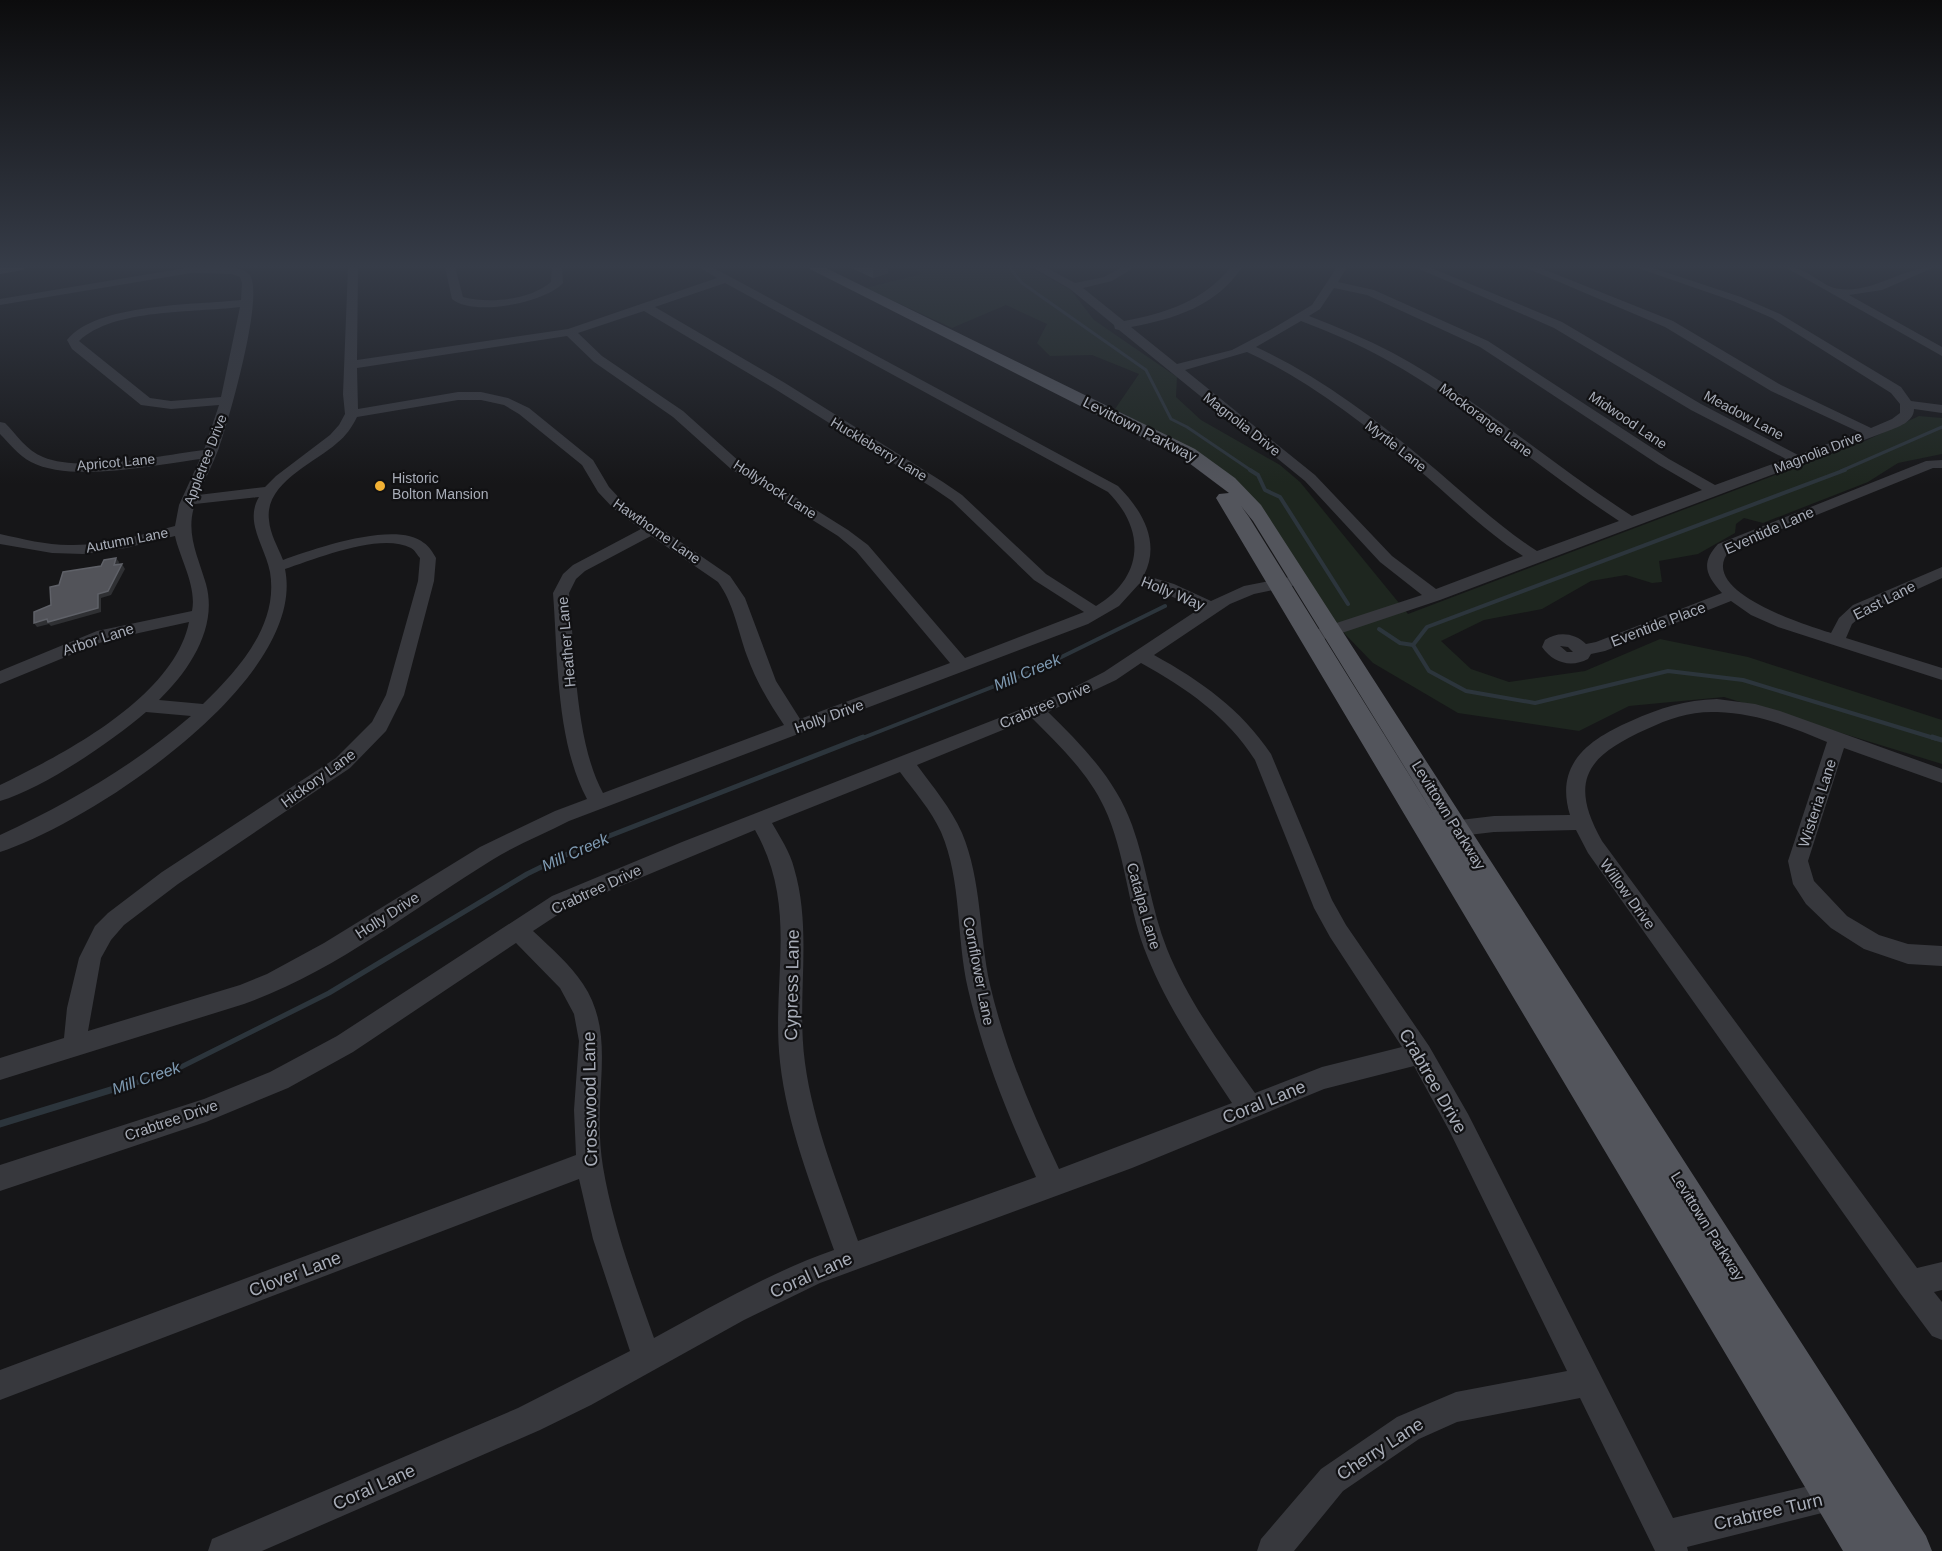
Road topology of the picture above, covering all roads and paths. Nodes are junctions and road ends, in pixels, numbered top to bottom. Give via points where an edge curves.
1 (73, 339) edge
2 (241, 339) edge
3 (352, 339) edge
4 (521, 339) edge
5 (578, 339) edge
6 (701, 339) edge
7 (839, 339) edge
8 (936, 339) edge
9 (959, 339) edge
10 (1136, 339) edge
11 (1263, 339) edge
12 (1357, 339) edge
13 (1474, 339) edge
14 (1583, 339) edge
15 (1695, 339) edge
16 (1815, 339) edge
17 (1920, 339) edge
18 (1248, 348) junction
19 (1942, 352) edge
20 (351, 365) junction
21 (1174, 369) junction
22 (227, 400) junction
23 (1907, 404) junction
24 (1942, 410) edge
25 (352, 414) junction
26 (0, 426) edge
27 (1869, 432) junction
28 (210, 454) junction
29 (1798, 460) junction
30 (1942, 464) edge
31 (270, 491) junction
32 (1714, 491) junction
33 (189, 500) junction
34 (1631, 522) junction
35 (651, 528) junction
36 (183, 529) junction
37 (0, 539) edge
38 (1535, 557) junction
39 (277, 567) junction
40 (1942, 572) edge
41 (1134, 578) junction
42 (1290, 582) junction
43 (1732, 594) junction
44 (1434, 596) junction
45 (1211, 608) junction
46 (1096, 613) junction
47 (201, 614) junction
48 (1322, 634) junction
49 (1837, 640) junction
50 (1582, 650) dead end
51 (1142, 656) junction
52 (962, 666) junction
53 (1942, 674) edge
54 (0, 678) edge
55 (141, 705) junction
56 (1035, 710) junction
57 (209, 711) junction
58 (796, 728) junction
59 (1838, 738) junction
60 (904, 762) junction
61 (1942, 776) edge
62 (0, 794) edge
63 (598, 801) junction
64 (760, 820) junction
65 (1582, 822) junction
66 (1444, 830) junction
67 (0, 844) edge
68 (517, 930) junction
69 (1942, 956) edge
70 (75, 1046) junction
71 (1420, 1054) junction
72 (0, 1069) edge
73 (1250, 1108) junction
74 (590, 1162) junction
75 (0, 1178) edge
76 (1053, 1184) junction
77 (850, 1257) junction
78 (1942, 1276) edge
79 (1910, 1283) junction
80 (1942, 1326) edge
81 (647, 1358) junction
82 (1587, 1382) junction
83 (0, 1385) edge
84 (1871, 1487) junction
85 (1834, 1496) junction
86 (1668, 1544) edge
87 (224, 1551) edge
88 (1273, 1551) edge
89 (1867, 1551) edge
90 (1911, 1551) edge

1 - 22 street via 76,346 146,402 171,405
2 - 22 street, Appletree Drive
3 - 20 street
4 - 20 street
5 - 52 street, Hollyhock Lane via 598,359 687,421 736,466 843,532 862,548
6 - 46 street, Huckleberry Lane via 957,498 1040,577
7 - 41 street, Holly Drive via 1113,489 1142,529 1144,546
8 - 42 main road, Levittown Parkway via 1188,467 1229,502
9 - 42 main road, Levittown Parkway via 1207,464 1251,505
10 - 21 street, Magnolia Drive
11 - 18 street
12 - 34 street, Mockorange Lane via 1423,374 1576,488
13 - 32 street, Midwood Lane
14 - 29 street, Meadow Lane via 1696,407
15 - 27 street via 1776,388
16 - 23 street via 1887,383
17 - 19 street
18 - 21 street
18 - 38 street, Myrtle Lane via 1287,366 1316,386 1418,462 1494,529
20 - 25 street
21 - 44 street, Magnolia Drive via 1310,478 1386,559
22 - 28 street, Appletree Drive
23 - 24 street
23 - 27 street, Magnolia Drive via 1904,418
25 - 31 street via 339,432
25 - 35 street, Hawthorne Lane via 458,396 501,399 524,411 568,445 588,463 609,497
26 - 28 street, Apricot Lane via 30,455 59,465 87,466
27 - 29 street, Magnolia Drive
28 - 33 street, Appletree Drive
29 - 32 street, Magnolia Drive
30 - 43 street, Eventide Lane via 1932,464 1865,489 1724,547 1715,556 1714,569
31 - 33 street
31 - 39 street via 261,512 262,527
32 - 34 street, Magnolia Drive
33 - 36 street, Appletree Drive
34 - 38 street, Magnolia Drive
35 - 58 street, Hawthorne Lane via 731,588 776,701
35 - 63 street, Heather Lane via 579,568 561,593 574,733 585,777
36 - 37 street, Autumn Lane via 87,549 59,549
36 - 47 street, Appletree Drive via 201,595
38 - 44 street, Magnolia Drive
39 - 57 street via 279,589 272,625 248,667
39 - 70 street, Hickory Lane via 367,540 392,539 423,549 429,562 426,580 395,695 379,726 343,763 170,878 103,933 90,958
40 - 49 street, East Lane via 1859,609 1845,622
41 - 45 street, Holly Way via 1168,588
41 - 46 street, Holly Drive via 1122,595
42 - 45 street, Crabtree Drive via 1238,594
42 - 48 main road, Levittown Parkway
43 - 49 street, Eventide Lane via 1772,618
43 - 50 street, Eventide Place via 1599,647
44 - 48 street, Magnolia Drive
45 - 51 street, Crabtree Drive
46 - 52 street, Holly Drive
47 - 54 street, Arbor Lane via 103,635
47 - 55 street, Appletree Drive via 179,665
48 - 66 main road, Levittown Parkway
49 - 53 street, Eventide Lane
51 - 56 street, Crabtree Drive via 1087,688
51 - 71 street, Crabtree Drive via 1225,709 1253,739 1322,902
52 - 58 street, Holly Drive
55 - 57 street
55 - 62 street, Appletree Drive via 95,742
56 - 60 street, Crabtree Drive
56 - 73 street, Catalpa Lane via 1086,765 1115,808 1148,930 1170,984
57 - 67 street via 123,779
58 - 63 street, Holly Drive
59 - 61 street, Willow Drive
59 - 65 street, Willow Drive via 1750,709 1713,705 1680,708 1622,732 1591,753 1577,780 1577,809
59 - 69 street, Wisteria Lane via 1798,861 1804,884 1839,922 1872,942 1908,954
60 - 64 street, Crabtree Drive
60 - 76 street, Cornflower Lane via 951,834 962,868 970,944 990,1029
63 - 70 street, Holly Drive via 487,853 275,981
64 - 68 street, Crabtree Drive via 581,892
64 - 77 street, Cypress Lane via 781,858 791,900 794,935 789,1013 797,1089
65 - 66 street
65 - 79 street, Willow Drive via 1595,848
66 - 84 main road, Levittown Parkway
66 - 85 main road, Levittown Parkway
68 - 74 street, Crosswood Lane via 569,983 588,1023
68 - 75 street, Crabtree Drive via 345,1044 279,1080 206,1110
70 - 72 street, Holly Drive
71 - 73 street, Coral Lane via 1322,1078
71 - 82 street, Crabtree Drive via 1459,1123
73 - 76 street, Coral Lane
74 - 81 street, Crosswood Lane via 594,1195 612,1260
74 - 83 street, Clover Lane
76 - 77 street, Coral Lane
77 - 81 street, Coral Lane via 734,1310
78 - 79 street
79 - 80 street, Willow Drive
81 - 87 street, Coral Lane via 529,1419
82 - 86 street, Crabtree Drive
82 - 88 street, Cherry Lane via 1456,1407 1408,1428 1332,1480
84 - 85 street, Crabtree Turn
84 - 90 main road, Levittown Parkway
85 - 86 street, Crabtree Turn
85 - 89 main road, Levittown Parkway

